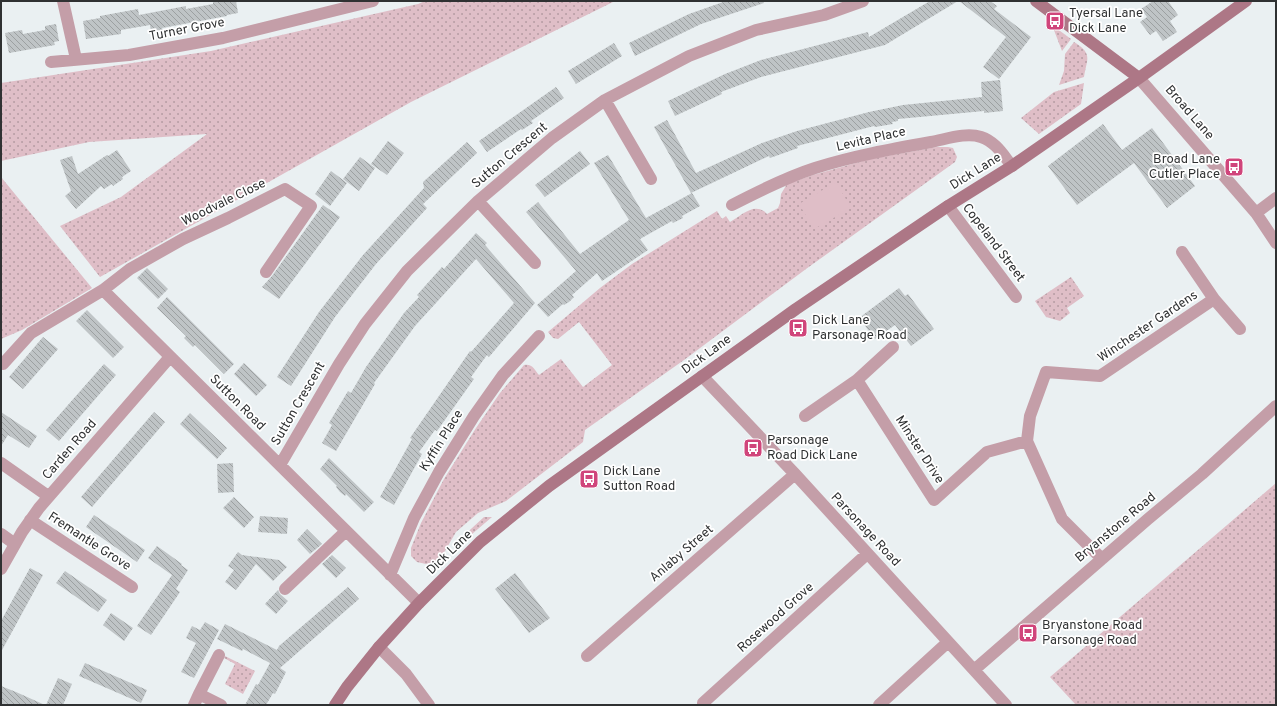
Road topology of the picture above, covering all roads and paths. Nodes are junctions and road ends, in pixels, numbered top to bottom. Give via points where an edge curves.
1 (63, 1) edge
2 (373, 1) edge
3 (863, 1) edge
4 (1036, 1) edge
5 (1246, 1) edge
6 (325, 6) edge
7 (76, 59) junction
8 (51, 62) dead end
9 (1140, 78) junction
10 (605, 100) junction
11 (1012, 166) junction
12 (651, 179) dead end
13 (1276, 198) edge
14 (478, 201) junction
15 (732, 205) dead end
16 (948, 206) junction
17 (1256, 213) junction
18 (1276, 243) edge
19 (1182, 252) dead end
20 (535, 263) dead end
21 (266, 272) dead end
22 (103, 290) junction
23 (1016, 297) dead end
24 (1214, 299) junction
25 (1240, 329) dead end
26 (539, 336) dead end
27 (893, 347) dead end
28 (170, 357) junction
29 (3, 364) dead end
30 (702, 376) junction
31 (857, 380) junction
32 (1276, 406) edge
33 (805, 416) dead end
34 (1027, 441) junction
35 (1, 463) edge
36 (280, 465) junction
37 (794, 474) junction
38 (48, 496) junction
39 (30, 520) junction
40 (346, 531) junction
41 (1, 534) edge
42 (15, 544) junction
43 (867, 554) junction
44 (1102, 559) junction
45 (1, 569) edge
46 (390, 575) junction
47 (132, 587) dead end
48 (285, 589) dead end
49 (420, 603) junction
50 (948, 642) junction
51 (379, 647) junction
52 (219, 655) dead end
53 (587, 656) dead end
54 (974, 670) junction
55 (199, 694) junction
56 (703, 703) dead end
57 (194, 705) edge
58 (221, 705) edge
59 (335, 705) edge
60 (428, 705) edge
61 (879, 705) edge
62 (1006, 705) edge

1 - 7 street
2 - 6 street, Turner Grove
3 - 10 street, Sutton Crescent via 824,15 756,30 689,56
4 - 9 street
5 - 9 street, Dick Lane
6 - 7 street, Turner Grove via 223,38 129,55
7 - 8 street, Turner Grove
9 - 11 street, Dick Lane
9 - 17 street, Broad Lane
10 - 12 street
10 - 14 street, Sutton Crescent via 552,138
11 - 15 street, Levita Place via 989,140 963,136 884,150 815,168 774,184
11 - 16 street, Dick Lane
13 - 17 street
14 - 20 street
14 - 36 street, Sutton Crescent via 407,271 365,324
16 - 23 street, Copeland Street
16 - 30 street, Dick Lane
17 - 18 street, Broad Lane
19 - 24 street
21 - 22 street, Woodvale Close via 311,206 285,189 164,248
22 - 28 street, Sutton Road
22 - 29 street via 31,334
24 - 25 street
24 - 34 street, Winchester Gardens via 1100,376 1046,372 1030,416
26 - 46 street, Kyffin Place via 503,375 438,472 414,518
27 - 31 street
28 - 36 street, Sutton Road
28 - 38 street, Carden Road
30 - 37 street, Parsonage Road
30 - 49 street, Dick Lane via 549,486 480,542
31 - 33 street
31 - 34 street, Minster Drive via 934,500 987,452
32 - 44 street, Bryanstone Road via 1202,474
34 - 44 street via 1062,519
35 - 38 street
36 - 40 street, Sutton Road
37 - 43 street, Parsonage Road
37 - 53 street, Anlaby Street
38 - 39 street, Carden Road
39 - 42 street, Carden Road
39 - 47 street, Fremantle Grove
40 - 46 street, Sutton Road
40 - 48 street
41 - 42 street
42 - 45 street, Carden Road
43 - 50 street, Parsonage Road
43 - 56 street, Rosewood Grove
44 - 54 street, Bryanstone Road
46 - 49 street, Sutton Road
49 - 51 street, Dick Lane
50 - 54 street, Parsonage Road
50 - 61 street
51 - 59 street, Dick Lane
51 - 60 street via 406,674
52 - 55 street
54 - 62 street, Parsonage Road
55 - 57 street
55 - 58 street

